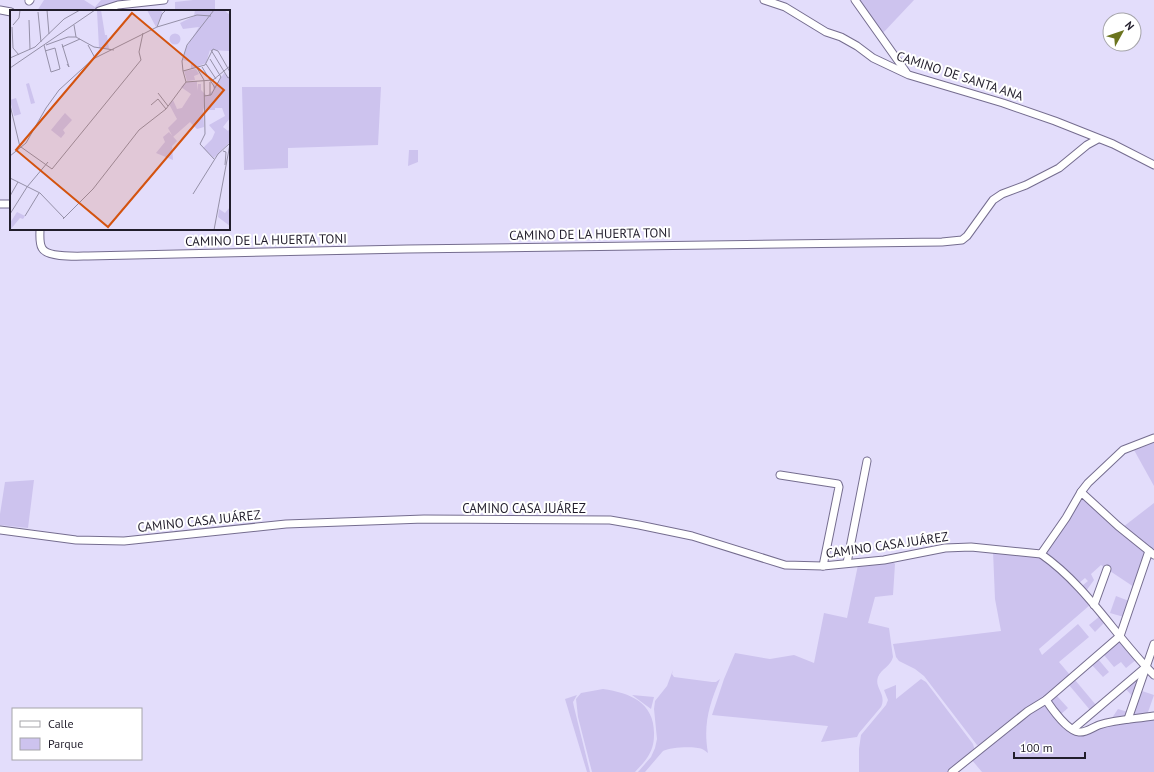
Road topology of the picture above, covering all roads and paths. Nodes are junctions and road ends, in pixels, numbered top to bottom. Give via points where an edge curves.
1 (164, 0) edge
2 (764, 0) edge
3 (855, 0) edge
4 (779, 2) edge
5 (0, 10) edge
6 (103, 10) edge
7 (10, 12) edge
8 (909, 75) junction
9 (1098, 139) junction
10 (1154, 165) edge
11 (40, 230) edge
12 (1154, 438) edge
13 (867, 461) dead end
14 (780, 475) dead end
15 (1081, 492) junction
16 (0, 530) edge
17 (1151, 553) edge
18 (1041, 554) junction
19 (847, 563) junction
20 (823, 566) junction
21 (1107, 569) dead end
22 (1094, 605) junction
23 (1120, 636) junction
24 (1154, 644) edge
25 (1146, 666) junction
26 (1154, 675) edge
27 (1046, 700) junction
28 (1154, 716) edge
29 (1128, 719) junction
30 (1073, 730) junction
31 (952, 772) edge

1 - 6 street via 118,5
2 - 4 street, CAMINO DE SANTA ANA
3 - 8 street
4 - 8 street, CAMINO DE SANTA ANA via 826,32 841,37 873,58
5 - 7 street
8 - 9 street, CAMINO DE SANTA ANA via 1003,103
9 - 10 street, CAMINO DE SANTA ANA
9 - 11 street, CAMINO DE LA HUERTA TONI via 1059,168 993,200 962,240 942,242 88,256 52,255 45,252 42,249
12 - 15 street via 1123,450
13 - 19 street
14 - 20 street via 838,484
15 - 17 street
15 - 18 street
16 - 20 street, CAMINO CASA JUÁREZ via 76,540 124,541 286,524 424,519 610,520 692,536 785,565
17 - 23 street
18 - 19 street, CAMINO CASA JUÁREZ via 971,547 945,548 884,560
18 - 22 street, CAMINO CASA JUÁREZ via 1062,569
19 - 20 street, CAMINO CASA JUÁREZ
21 - 22 street
22 - 23 street, CAMINO CASA JUÁREZ
23 - 25 street, CAMINO CASA JUÁREZ
23 - 27 street
24 - 25 street
25 - 26 street, CAMINO CASA JUÁREZ
25 - 29 street
25 - 30 street
27 - 30 street
27 - 31 street via 1028,711
28 - 29 street
29 - 30 street via 1079,732

